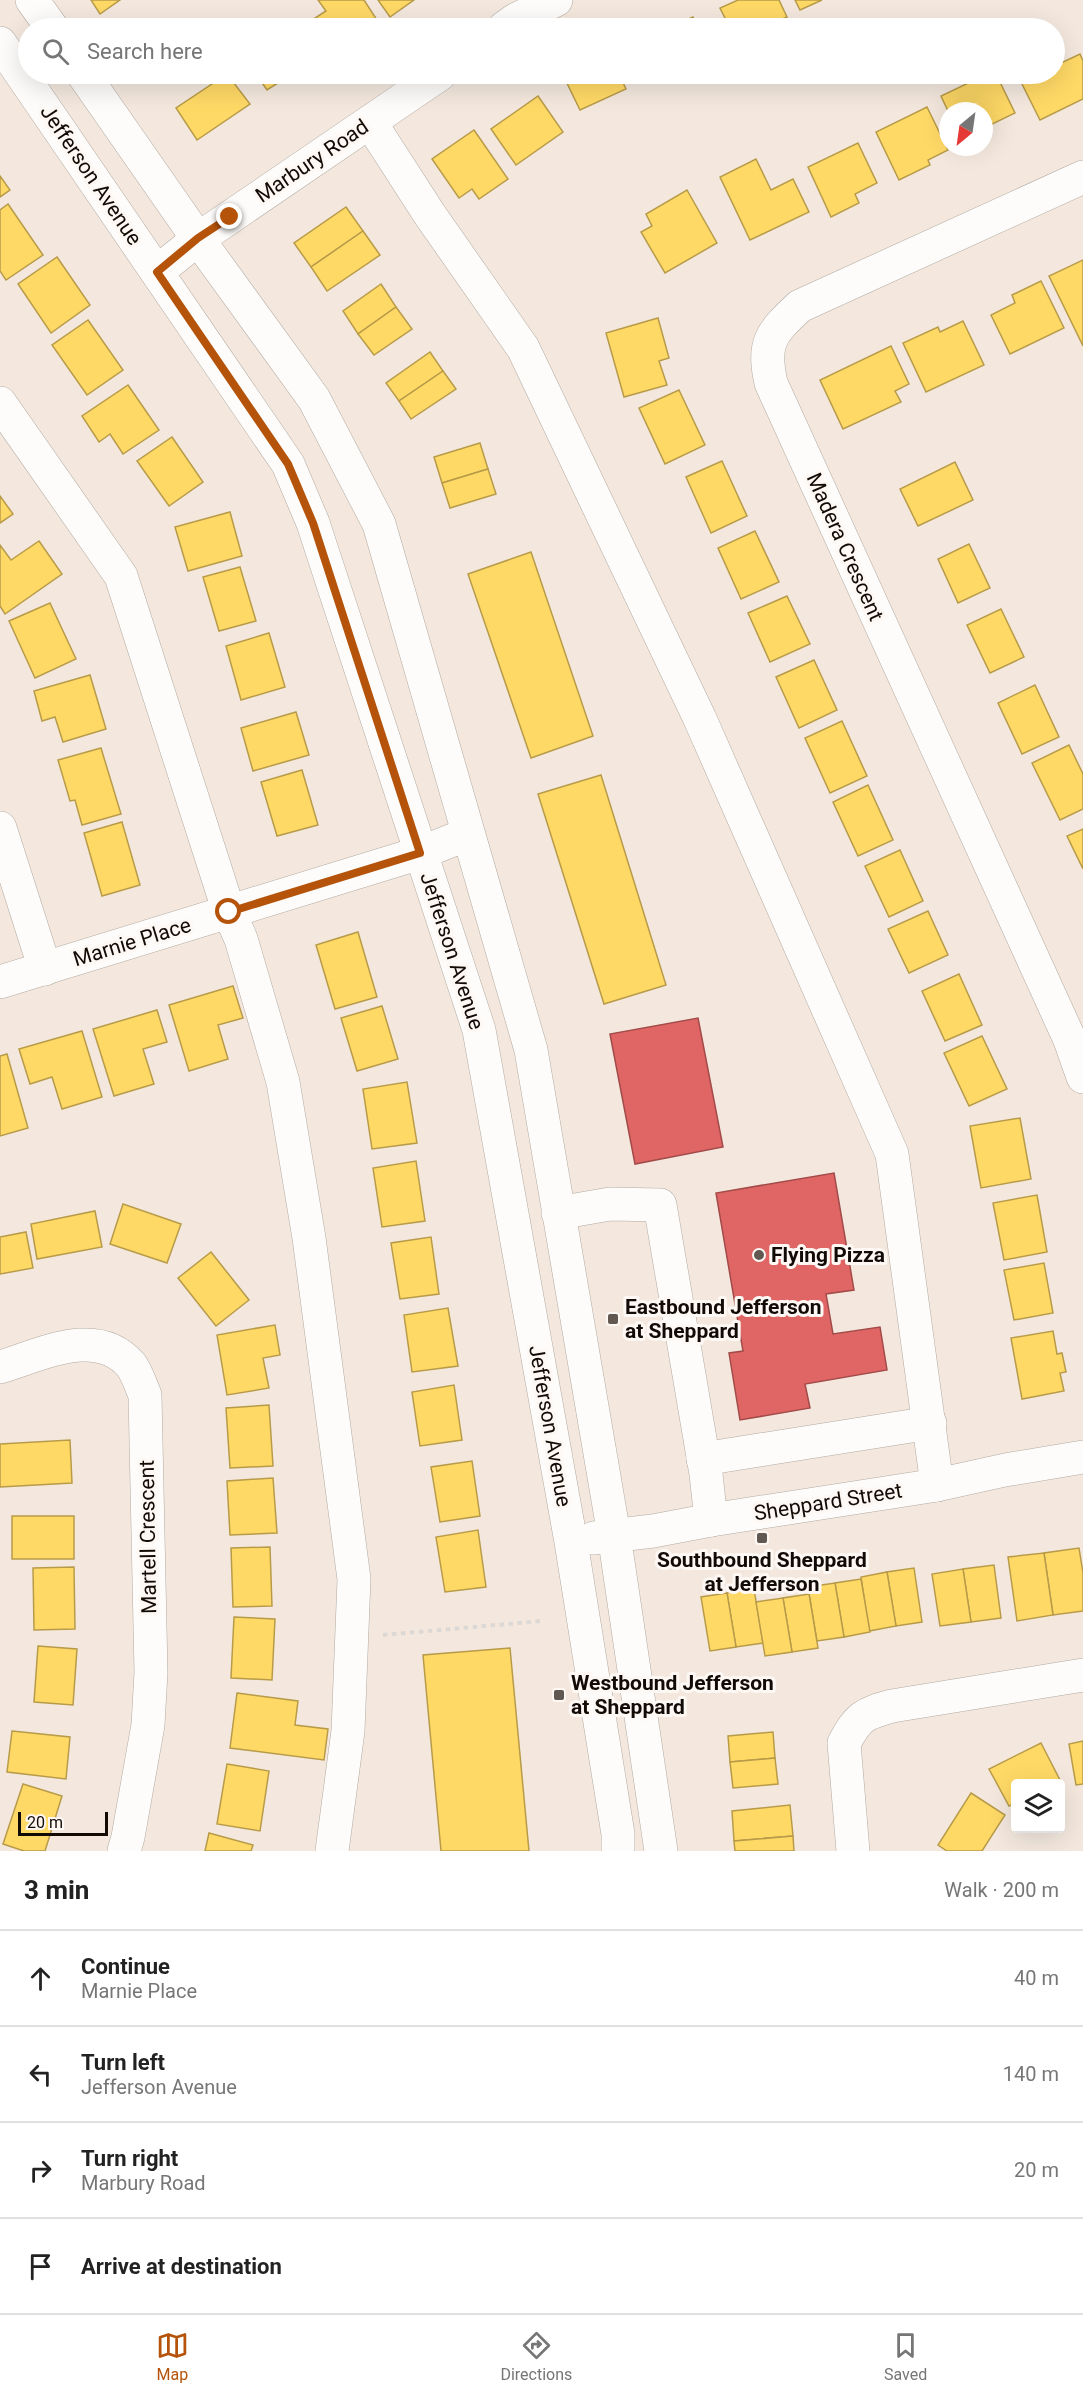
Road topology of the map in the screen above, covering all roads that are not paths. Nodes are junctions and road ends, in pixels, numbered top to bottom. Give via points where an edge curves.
1 (32, 0) edge
2 (556, 0) edge
3 (45, 18) edge
4 (519, 18) edge
5 (0, 43) edge
6 (18, 69) edge
7 (28, 84) edge
8 (90, 84) edge
9 (425, 84) edge
10 (370, 122) junction
11 (1083, 177) edge
12 (198, 238) junction
13 (157, 272) junction
14 (0, 403) edge
15 (0, 828) edge
16 (468, 834) junction
17 (420, 853) junction
18 (229, 912) junction
19 (45, 969) junction
20 (0, 982) edge
21 (1083, 1077) edge
22 (558, 1213) junction
23 (0, 1367) edge
24 (930, 1424) junction
25 (1083, 1456) edge
26 (703, 1459) junction
27 (937, 1485) junction
28 (711, 1520) junction
29 (614, 1535) junction
30 (571, 1542) junction
31 (1083, 1675) edge
32 (124, 1851) edge
33 (332, 1851) edge
34 (618, 1851) edge
35 (661, 1851) edge
36 (853, 1851) edge

1 - 3 street
2 - 4 street
5 - 6 street, Jefferson Avenue
7 - 13 street, Jefferson Avenue
8 - 12 street, Jefferson Avenue
9 - 10 street, Marbury Road
10 - 12 street, Marbury Road
10 - 24 street via 523,348 700,719 892,1154
11 - 21 street, Madera Crescent via 800,306 770,339 766,361 771,383
12 - 13 street, Marbury Road
12 - 16 street, Jefferson Avenue via 314,399 379,524
13 - 17 street, Jefferson Avenue via 288,464 313,523
14 - 18 street via 121,576
15 - 19 street
16 - 17 street, Marnie Place
16 - 22 street, Jefferson Avenue via 531,1050
17 - 18 street, Marnie Place
17 - 30 street, Jefferson Avenue via 479,1030
18 - 19 street, Marnie Place
18 - 33 street via 241,939 283,1082 309,1238 354,1579 348,1731
19 - 20 street, Marnie Place
22 - 26 street via 610,1204 660,1205
22 - 29 street, Jefferson Avenue
23 - 32 street, Martell Crescent via 77,1344 107,1347 131,1366 145,1395 151,1672 148,1725
24 - 26 street
24 - 27 street
25 - 27 street, Sheppard Street
26 - 28 street
27 - 28 street, Sheppard Street
28 - 29 street, Sheppard Street
29 - 30 street, Sheppard Street
29 - 35 street, Jefferson Avenue
30 - 34 street, Jefferson Avenue
31 - 36 street via 865,1713 844,1743

